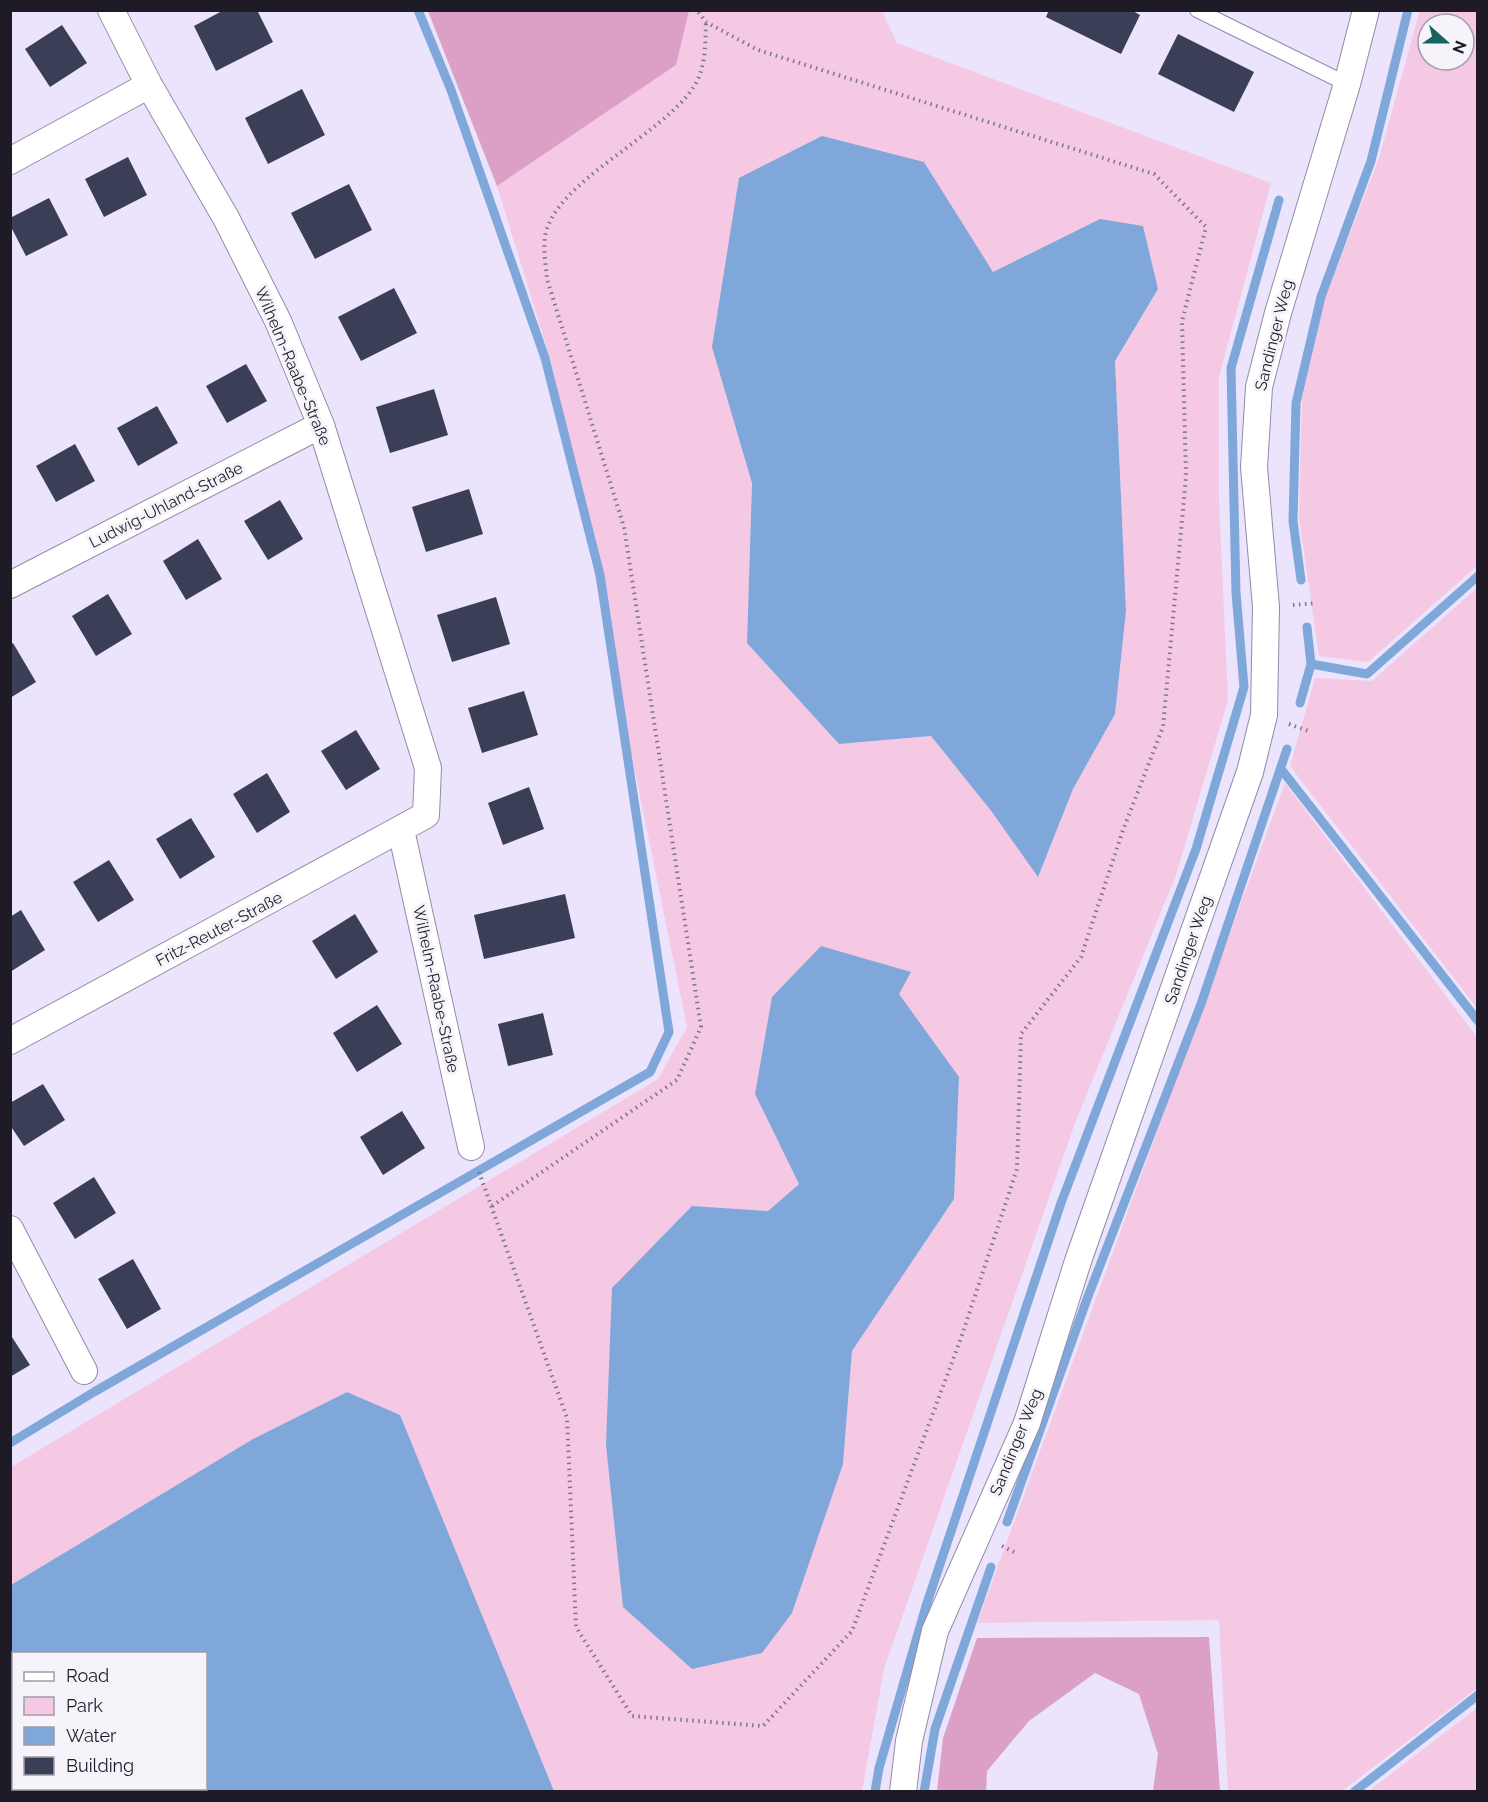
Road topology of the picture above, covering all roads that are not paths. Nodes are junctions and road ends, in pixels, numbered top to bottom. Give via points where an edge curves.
1 (111, 10) edge
2 (1197, 10) edge
3 (1366, 10) edge
4 (1347, 84) junction
5 (149, 85) junction
6 (10, 161) edge
7 (321, 425) junction
8 (10, 585) edge
9 (426, 815) joint
10 (401, 830) junction
11 (10, 1041) edge
12 (471, 1147) dead end
13 (10, 1229) edge
14 (84, 1371) dead end
15 (903, 1791) edge

1 - 5 street, Wilhelm-Raabe-Straße
2 - 4 lane
3 - 4 street, Sandinger Weg
4 - 15 street, Sandinger Weg via 1259,387 1254,467 1266,607 1265,691 1264,715 1250,772 1078,1261 1027,1424 935,1631 909,1741
5 - 6 street
5 - 7 street, Wilhelm-Raabe-Straße via 226,218 278,321
7 - 8 street, Ludwig-Uhland-Straße
7 - 9 street, Wilhelm-Raabe-Straße via 428,768
9 - 10 street, Fritz-Reuter-Straße
10 - 11 street, Fritz-Reuter-Straße
10 - 12 street, Wilhelm-Raabe-Straße
13 - 14 street

